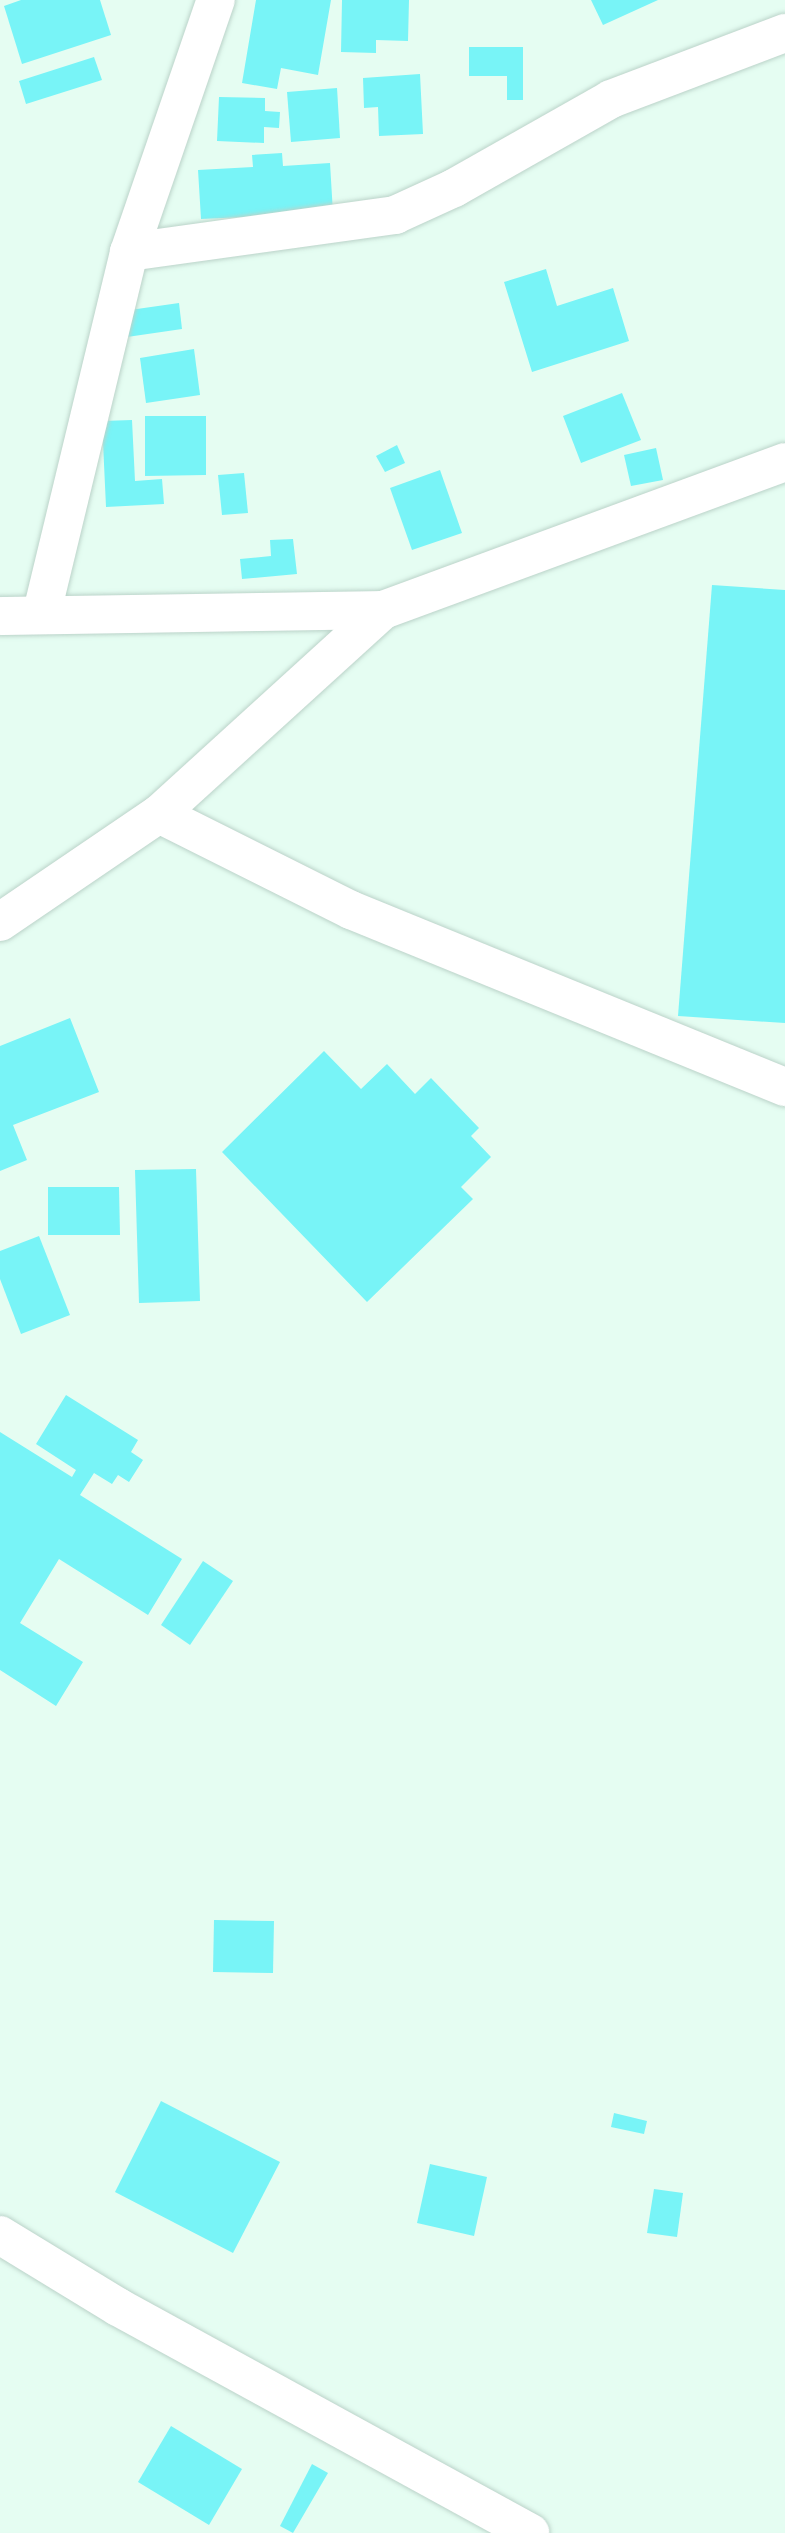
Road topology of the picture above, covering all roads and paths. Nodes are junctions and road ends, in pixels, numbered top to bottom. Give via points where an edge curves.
1 (216, 0) edge
2 (785, 33) edge
3 (129, 251) junction
4 (785, 462) edge
5 (383, 610) junction
6 (42, 612) junction
7 (0, 616) edge
8 (159, 814) junction
9 (0, 922) edge
10 (785, 1087) edge
11 (0, 2235) edge
12 (530, 2533) edge

1 - 3 street
2 - 3 street via 611,99 454,188 395,215
3 - 6 street
4 - 5 street
5 - 6 street
5 - 8 street
6 - 7 street
8 - 9 street
8 - 10 street via 351,910
11 - 12 street via 118,2307

